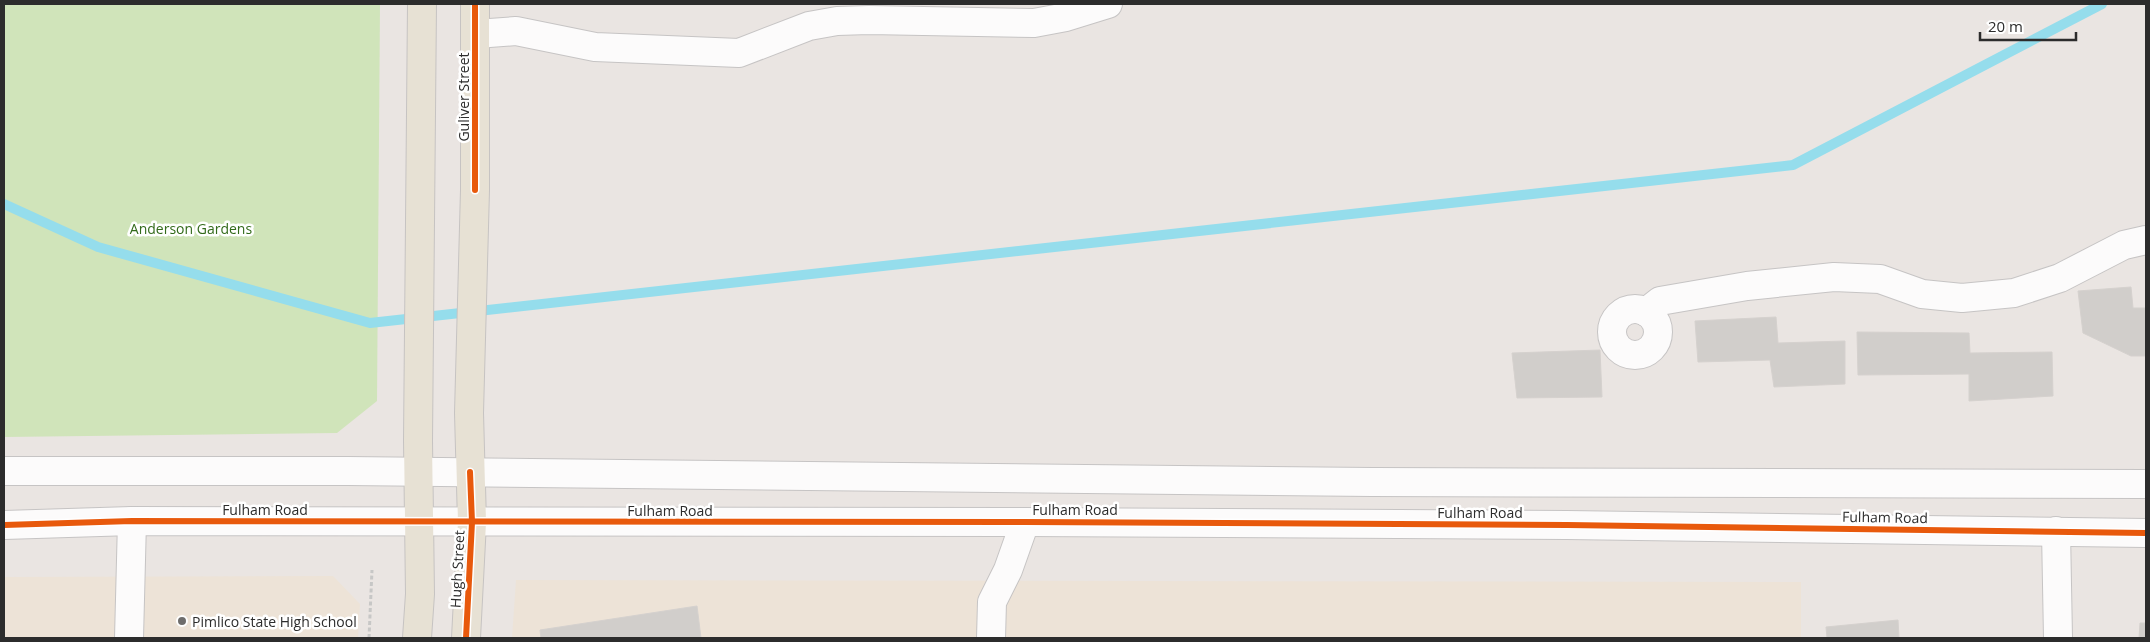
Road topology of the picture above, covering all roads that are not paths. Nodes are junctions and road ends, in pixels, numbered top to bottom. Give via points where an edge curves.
1 (422, 4) edge
2 (475, 4) edge
3 (1108, 4) edge
4 (1032, 13) edge
5 (476, 34) junction
6 (2146, 240) edge
7 (1646, 312) dead end
8 (4, 471) edge
9 (418, 472) junction
10 (470, 472) junction
11 (2146, 484) edge
12 (132, 521) junction
13 (419, 522) junction
14 (472, 522) junction
15 (1025, 522) junction
16 (4, 525) edge
17 (2056, 531) junction
18 (2146, 533) edge
19 (129, 638) edge
20 (417, 638) edge
21 (466, 638) edge
22 (991, 638) edge
23 (2058, 638) edge

1 - 9 main road
2 - 5 main road, Guliver Street
3 - 4 street via 1066,17
4 - 5 street via 837,21 809,26 739,53 596,48 516,31
5 - 10 main road, Guliver Street
6 - 7 street via 2124,245 2060,278 2014,293 1962,298 1922,294 1880,279 1834,278 1747,286 1660,301
8 - 9 street
9 - 10 street
9 - 13 main road
10 - 11 street via 1372,482
10 - 14 main road, Hugh Street
12 - 13 street, Fulham Road
12 - 16 street, Fulham Road
12 - 19 street
13 - 14 street, Fulham Road
13 - 20 main road
14 - 15 street, Fulham Road
14 - 21 main road, Hugh Street
15 - 17 street, Fulham Road
15 - 22 street via 1008,570 992,602
17 - 18 street, Fulham Road
17 - 23 street

